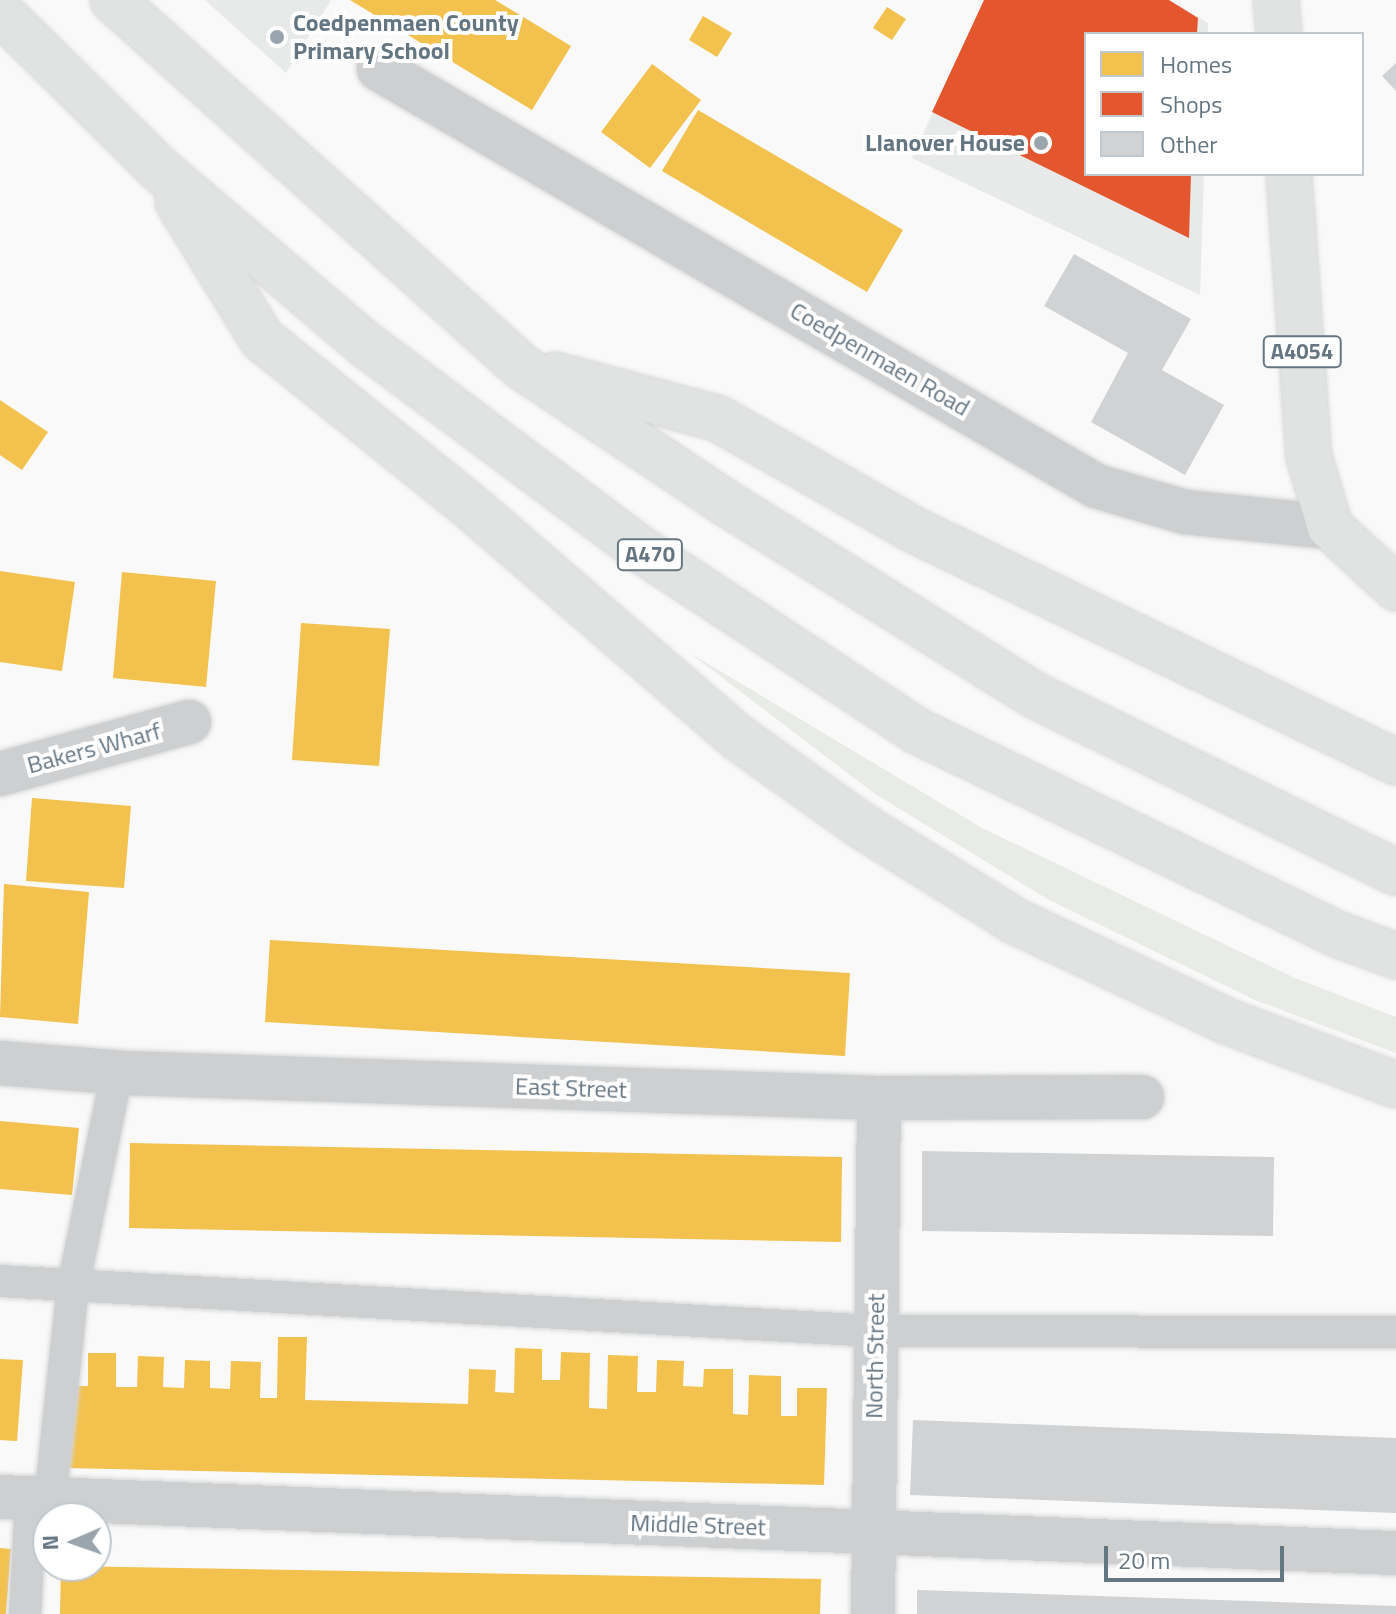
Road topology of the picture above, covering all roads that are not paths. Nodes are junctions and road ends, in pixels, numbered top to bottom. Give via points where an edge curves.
1 (113, 0) edge
2 (1276, 0) edge
3 (0, 12) edge
4 (1279, 32) edge
5 (379, 69) dead end
6 (158, 168) junction
7 (1289, 176) edge
8 (522, 367) junction
9 (1330, 527) junction
10 (1396, 588) edge
11 (189, 722) dead end
12 (1396, 762) edge
13 (0, 774) edge
14 (1396, 872) edge
15 (1396, 956) edge
16 (0, 1063) edge
17 (117, 1073) junction
18 (1396, 1085) edge
19 (1142, 1097) dead end
20 (879, 1098) junction
21 (0, 1281) edge
22 (73, 1287) junction
23 (874, 1331) junction
24 (1396, 1332) edge
25 (27, 1499) edge
26 (873, 1532) junction
27 (1396, 1553) edge
28 (25, 1614) edge
29 (873, 1614) edge

1 - 8 main road
2 - 4 main road
3 - 6 main road, A470
5 - 9 street, Coedpenmaen Road via 1096,486 1185,512
6 - 15 main road, A470 via 365,344 499,447 643,551 915,730 1337,934
6 - 18 main road via 262,339 472,508 740,739 862,826 1015,921 1229,1022
7 - 9 main road, A4054 via 1309,457
8 - 12 main road via 717,418 912,529
8 - 14 main road via 726,503 1034,695
9 - 10 main road
11 - 13 street, Bakers Wharf
16 - 17 street, East Street
17 - 20 street, East Street
17 - 22 lane
19 - 20 street, East Street
20 - 23 street, North Street
21 - 22 lane
22 - 23 lane
22 - 25 lane
23 - 24 lane
23 - 26 street, North Street
25 - 26 street, Middle Street
25 - 28 lane
26 - 27 street, Middle Street
26 - 29 street, North Street

